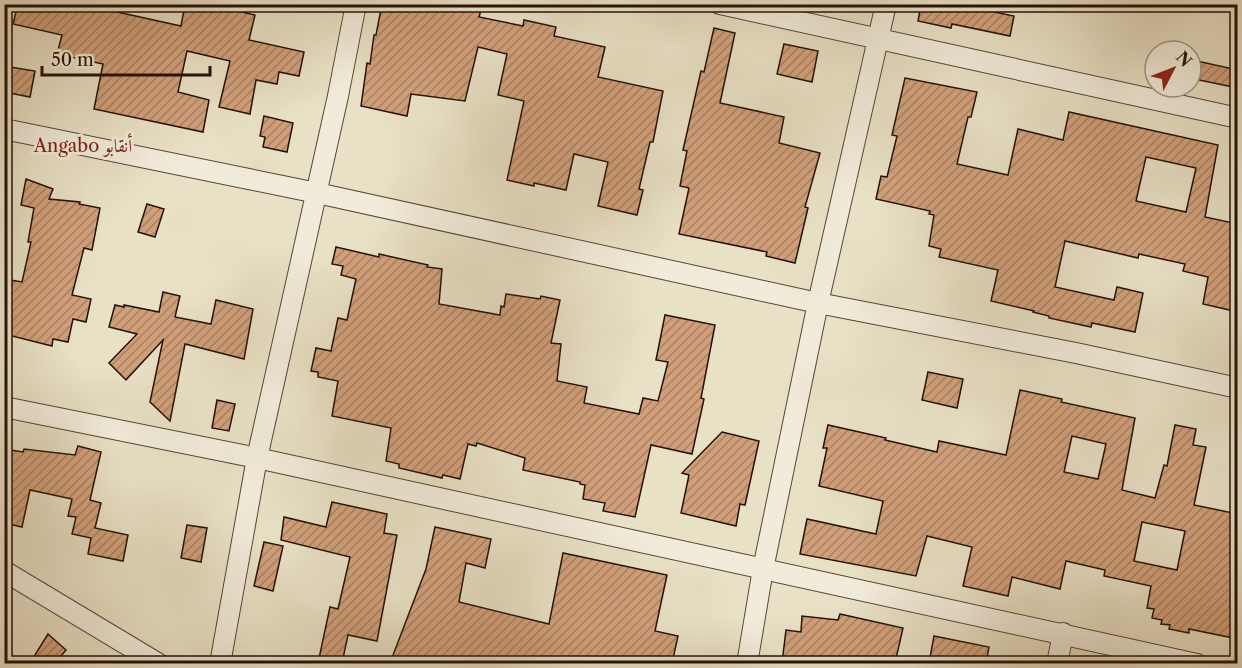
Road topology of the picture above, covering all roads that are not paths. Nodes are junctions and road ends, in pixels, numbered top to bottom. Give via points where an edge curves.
1 (356, 4) edge
2 (720, 4) edge
3 (886, 4) edge
4 (878, 39) junction
5 (1238, 118) edge
6 (4, 129) edge
7 (316, 193) junction
8 (818, 303) junction
9 (1238, 388) edge
10 (4, 407) edge
11 (257, 458) junction
12 (764, 569) junction
13 (4, 571) edge
14 (1063, 633) junction
15 (159, 663) edge
16 (220, 663) edge
17 (747, 663) edge
18 (1056, 663) edge
19 (1197, 663) edge

1 - 7 street
2 - 4 street
3 - 4 street
4 - 5 street
4 - 8 street
6 - 7 street
7 - 8 street
7 - 11 street
8 - 9 street
8 - 12 street
10 - 11 street
11 - 12 street
11 - 16 street
12 - 14 street
12 - 17 street
13 - 15 street
14 - 18 street
14 - 19 street

